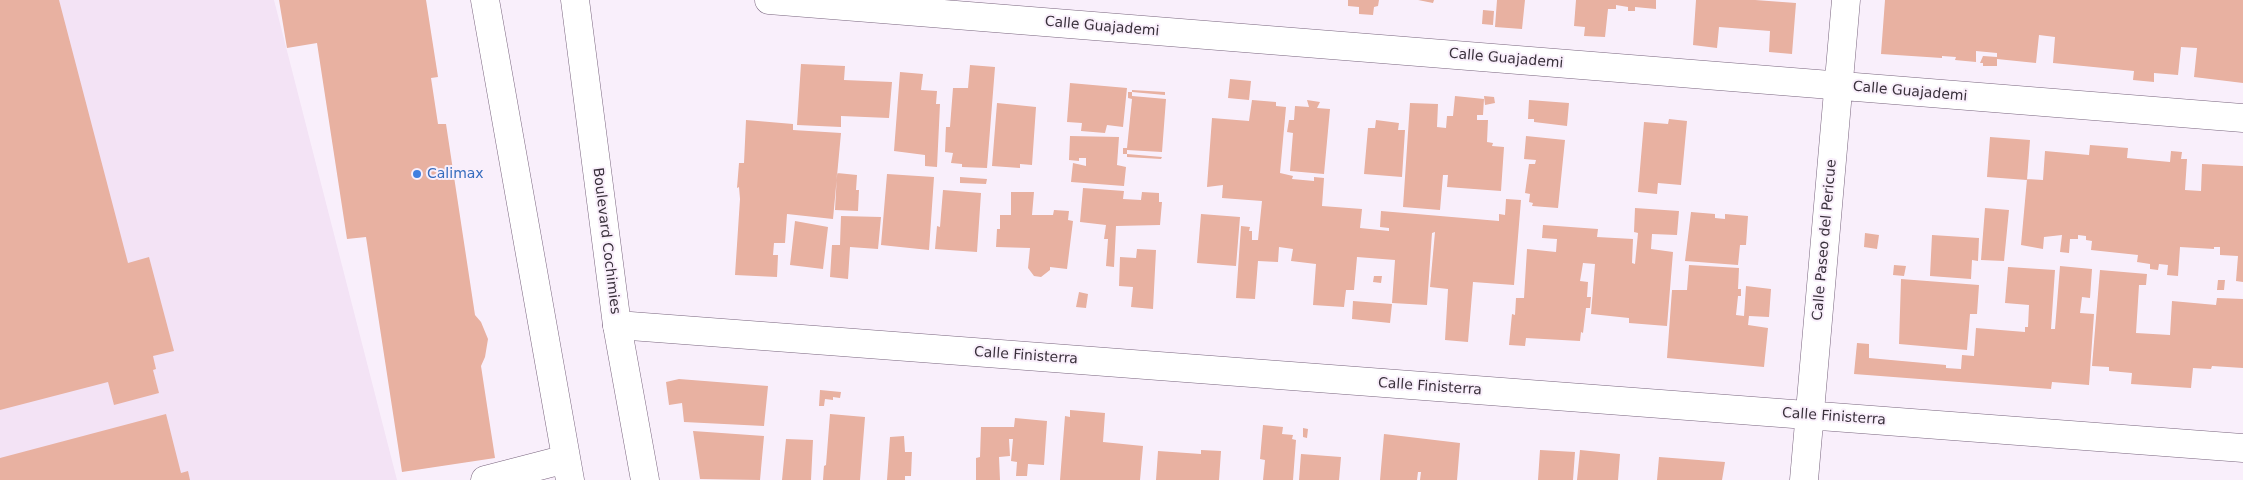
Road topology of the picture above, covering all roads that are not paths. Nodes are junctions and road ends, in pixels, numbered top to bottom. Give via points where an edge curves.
1 (485, 0) edge
2 (575, 0) edge
3 (769, 0) edge
4 (1846, 0) edge
5 (1839, 86) junction
6 (2243, 118) edge
7 (617, 325) junction
8 (1810, 415) junction
9 (2243, 448) edge
10 (568, 470) edge
11 (485, 480) edge
12 (645, 480) edge
13 (1804, 480) edge

1 - 10 street
2 - 7 street, Boulevard Cochimies
3 - 5 street, Calle Guajademi
4 - 5 street, Calle Paseo del Pericue
5 - 6 street, Calle Guajademi
5 - 8 street, Calle Paseo del Pericue
7 - 8 street, Calle Finisterra
7 - 12 street, Boulevard Cochimies
8 - 9 street, Calle Finisterra
8 - 13 street, Calle Paseo del Pericue
10 - 11 street

